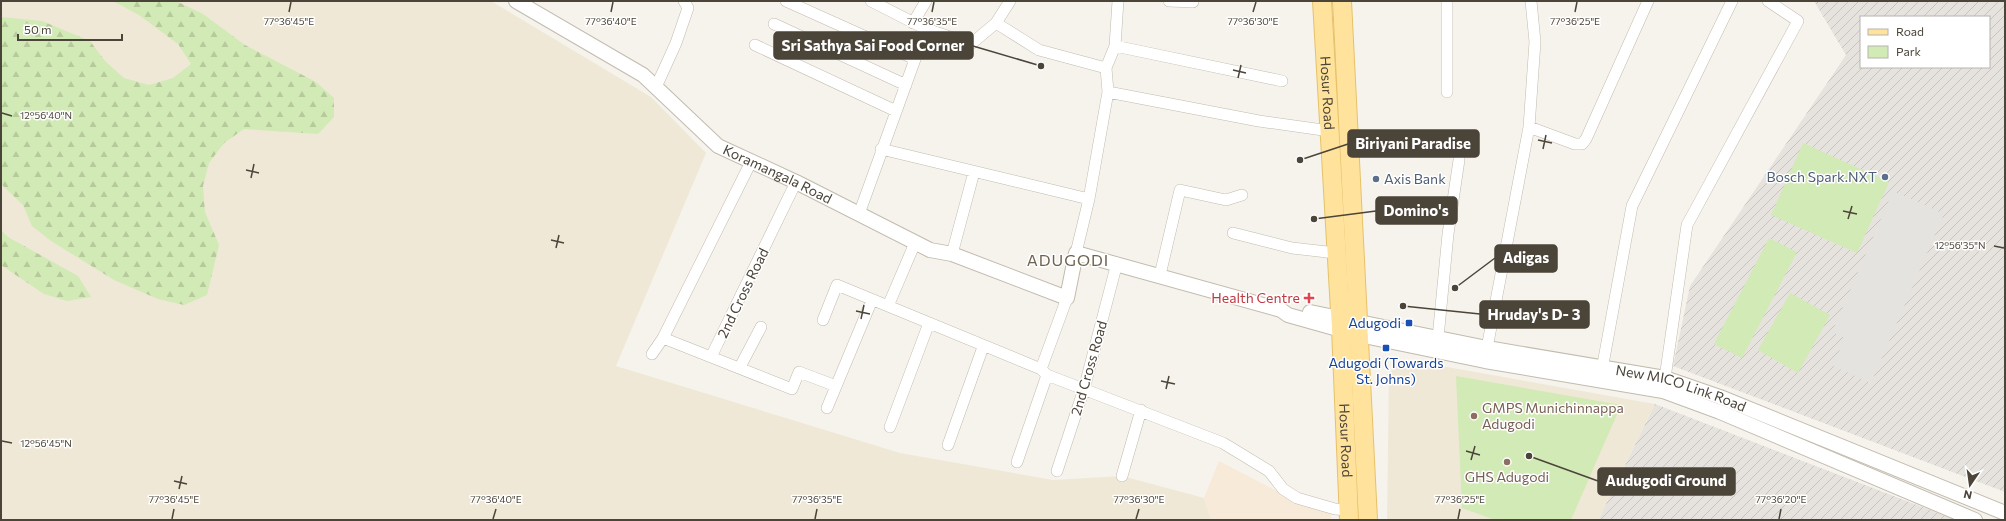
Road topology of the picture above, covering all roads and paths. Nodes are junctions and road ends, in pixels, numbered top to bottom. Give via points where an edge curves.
1 (516, 1) edge
2 (684, 1) edge
3 (786, 1) edge
4 (871, 1) edge
5 (926, 1) edge
6 (1010, 1) edge
7 (1118, 1) edge
8 (1169, 1) edge
9 (1322, 1) edge
10 (1342, 1) edge
11 (1447, 1) edge
12 (1531, 1) edge
13 (1648, 1) edge
14 (1732, 1) edge
15 (1768, 1) edge
16 (1193, 2) edge
17 (914, 23) junction
18 (996, 23) junction
19 (774, 24) dead end
20 (926, 29) junction
21 (755, 44) dead end
22 (1115, 46) junction
23 (915, 59) junction
24 (1106, 68) junction
25 (1282, 81) dead end
26 (906, 85) junction
27 (656, 87) junction
28 (1108, 92) junction
29 (1447, 92) dead end
30 (896, 111) junction
31 (1529, 127) junction
32 (1330, 131) junction
33 (881, 149) junction
34 (1459, 160) dead end
35 (751, 162) junction
36 (974, 172) junction
37 (796, 182) junction
38 (1242, 195) dead end
39 (1090, 199) junction
40 (859, 214) junction
41 (1233, 234) dead end
42 (915, 242) junction
43 (1076, 253) junction
44 (1336, 253) junction
45 (952, 254) junction
46 (1116, 264) junction
47 (1160, 275) junction
48 (1067, 298) junction
49 (872, 300) junction
50 (888, 306) junction
51 (823, 320) dead end
52 (929, 323) junction
53 (1340, 323) junction
54 (761, 327) dead end
55 (1359, 329) junction
56 (663, 338) junction
57 (1438, 338) junction
58 (983, 347) junction
59 (1487, 348) junction
60 (652, 354) dead end
61 (711, 356) junction
62 (740, 367) junction
63 (1044, 372) junction
64 (1601, 375) junction
65 (1664, 385) junction
66 (836, 386) junction
67 (1084, 389) junction
68 (827, 408) dead end
69 (1141, 410) junction
70 (890, 427) dead end
71 (948, 445) dead end
72 (1017, 462) dead end
73 (1057, 471) dead end
74 (1122, 476) dead end
75 (2005, 513) edge
76 (1349, 515) edge
77 (1368, 520) edge
78 (1975, 520) edge

1 - 27 street, Koramangala Road via 644,75
2 - 27 street via 688,8 676,43
3 - 23 street
4 - 17 street
5 - 17 street
6 - 18 street
7 - 22 street
8 - 16 street
9 - 32 main road, Hosur Road
10 - 55 main road, Hosur Road
11 - 29 street
12 - 31 street via 1535,42
13 - 31 street via 1582,144 1575,144
14 - 64 street via 1632,206
15 - 65 street via 1798,21 1687,225
17 - 20 street
18 - 20 street via 971,44
18 - 24 street via 1039,50
19 - 26 street
20 - 23 street
21 - 30 street
22 - 24 street
22 - 25 street
23 - 26 street
24 - 28 street
26 - 30 street
27 - 35 street, Koramangala Road via 718,146
28 - 32 street via 1259,121
28 - 39 street
30 - 33 street
31 - 59 street
32 - 44 main road, Hosur Road
33 - 36 street
33 - 40 street
34 - 57 street via 1448,234
35 - 37 street, Koramangala Road
35 - 56 street
36 - 39 street
36 - 45 street
37 - 40 street, Koramangala Road
37 - 61 street, 2nd Cross Road
38 - 47 street via 1226,200 1180,190
39 - 43 street
40 - 42 street, Koramangala Road
41 - 44 street via 1292,248
42 - 45 street, Koramangala Road via 930,250
42 - 50 street
43 - 46 street, New MICO Link Road
43 - 48 street
44 - 53 main road, Hosur Road
45 - 48 street, Koramangala Road
46 - 47 street, New MICO Link Road
46 - 67 street, 2nd Cross Road
47 - 53 street, New MICO Link Road via 1281,310 1289,307
48 - 63 street
49 - 50 street
49 - 51 street via 837,285
49 - 66 street
50 - 52 street
52 - 58 street
52 - 70 street
53 - 55 street, New MICO Link Road
53 - 76 main road, Hosur Road
54 - 62 street
55 - 57 street, New MICO Link Road
55 - 64 street, New MICO Link Road via 1485,361
55 - 77 main road, Hosur Road
56 - 60 street
56 - 61 street
57 - 59 street, New MICO Link Road
58 - 63 street
58 - 71 street
59 - 64 street, New MICO Link Road
61 - 62 street
62 - 66 street via 792,389 799,372
63 - 67 street
63 - 72 street
64 - 65 street, New MICO Link Road
65 - 75 street, New MICO Link Road via 1720,396
65 - 78 street, New MICO Link Road via 1720,412
66 - 68 street
67 - 69 street
67 - 73 street, 2nd Cross Road
69 - 74 street
69 - 76 street via 1222,443 1269,471 1283,489 1297,498

